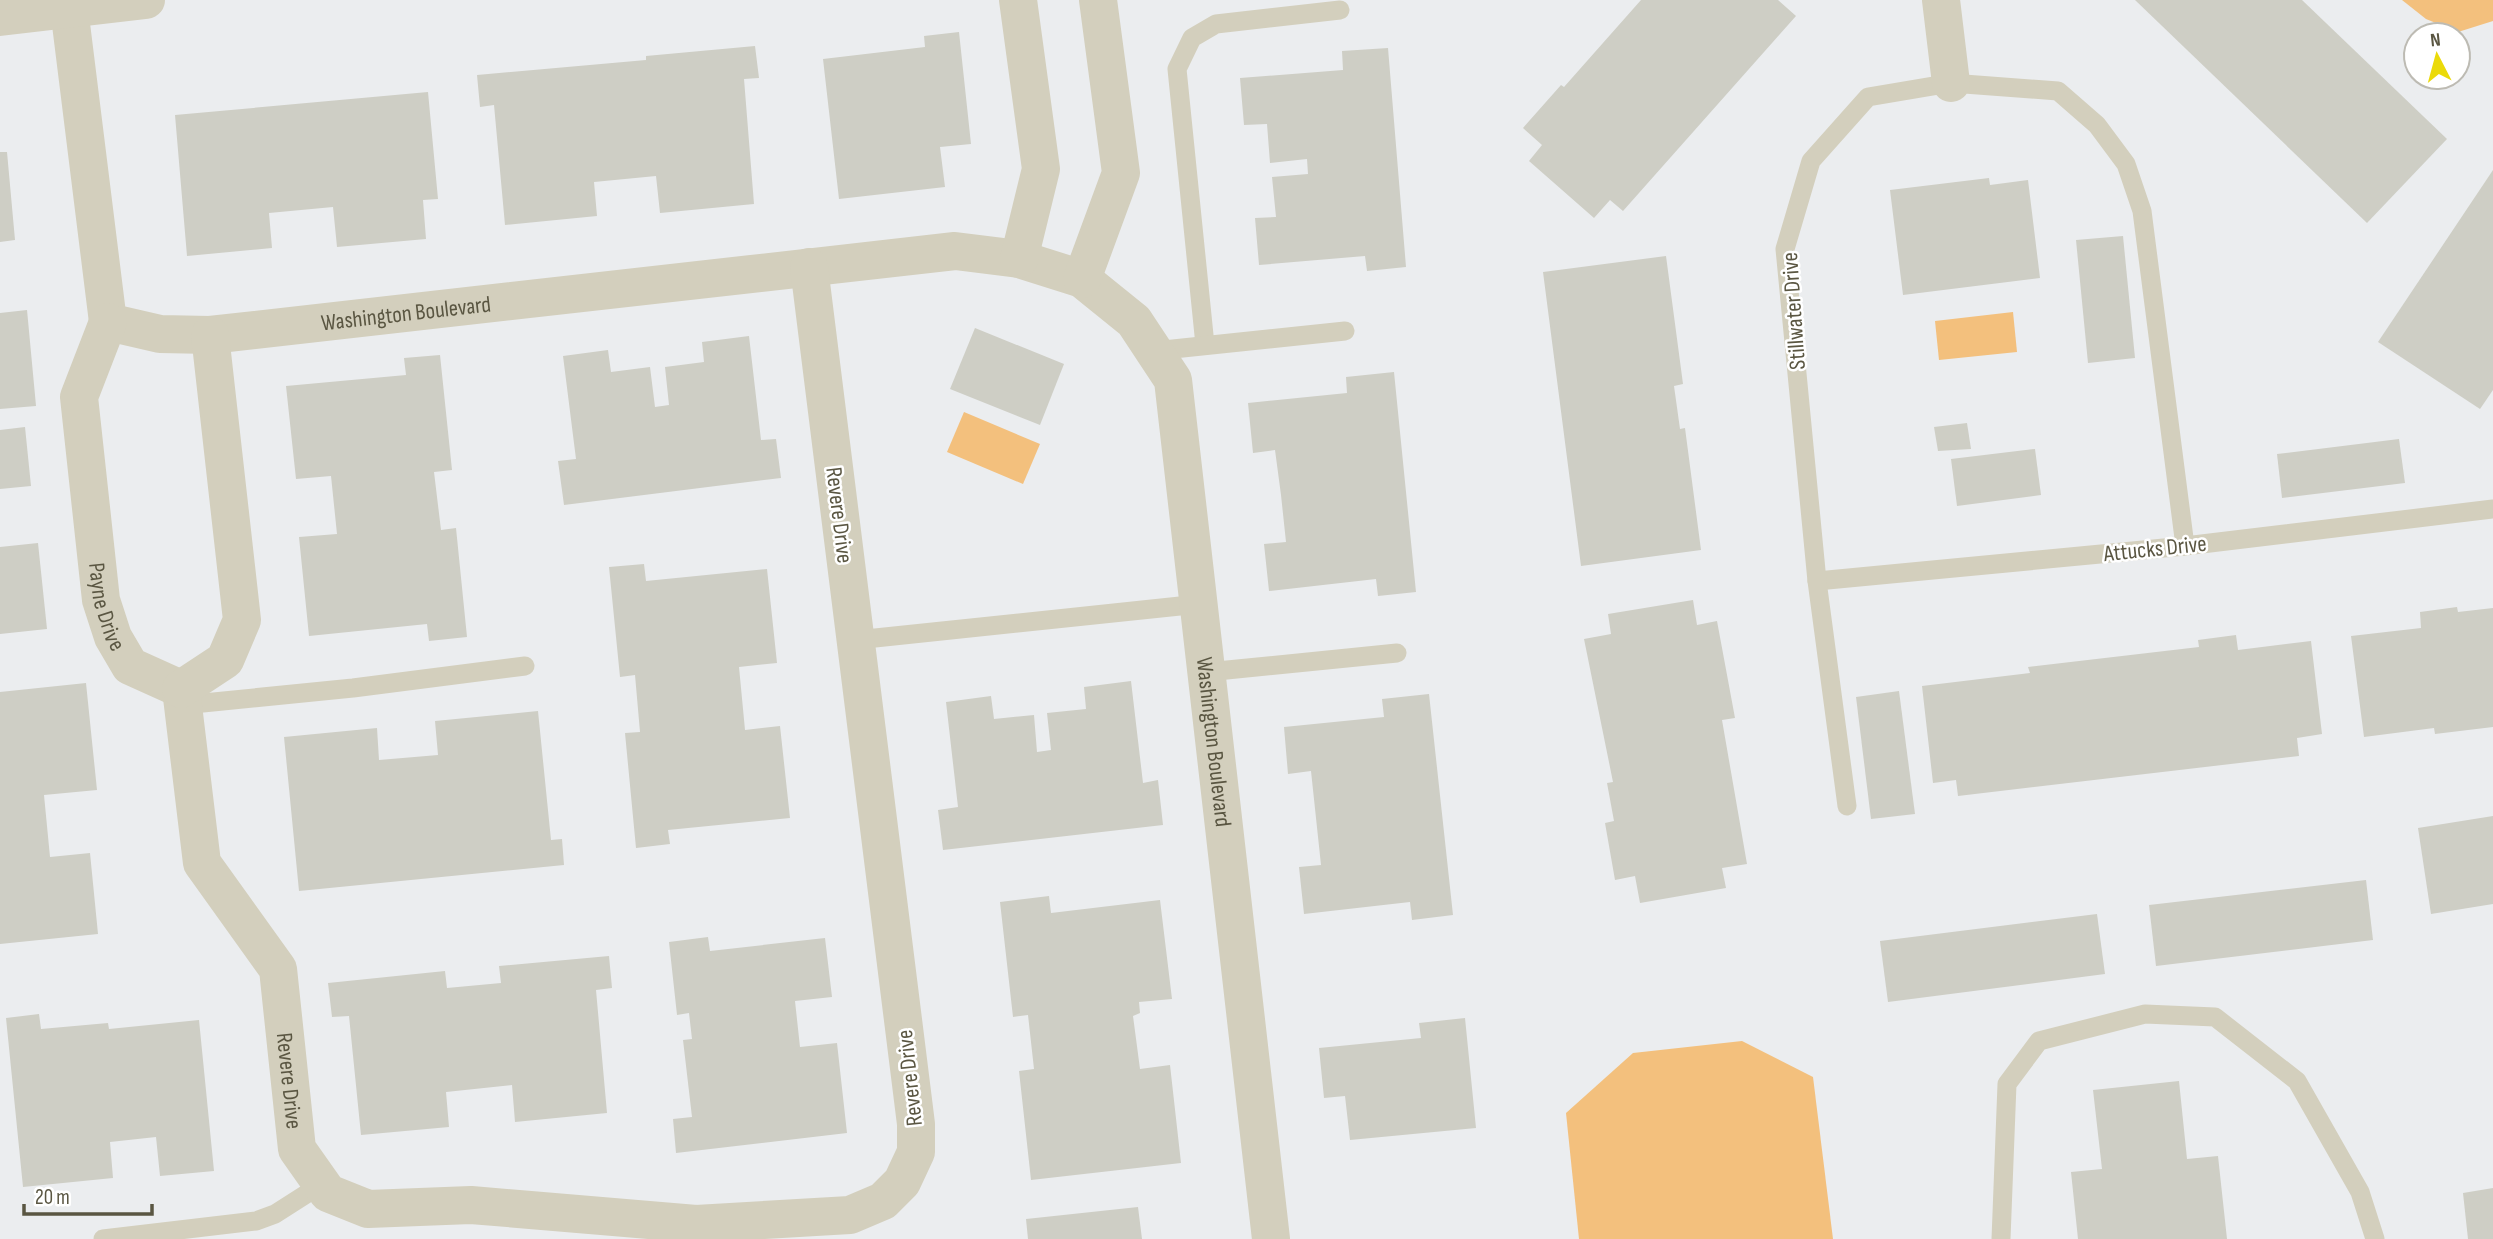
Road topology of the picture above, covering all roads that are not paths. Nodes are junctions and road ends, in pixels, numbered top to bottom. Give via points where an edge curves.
1 (146, 0) edge
2 (1018, 0) edge
3 (1098, 0) edge
4 (1941, 0) edge
5 (69, 4) edge
6 (1340, 10) dead end
7 (0, 17) edge
8 (1951, 83) junction
9 (1019, 259) junction
10 (809, 267) junction
11 (1082, 279) junction
12 (108, 322) junction
13 (1345, 331) dead end
14 (210, 335) junction
15 (1205, 345) junction
16 (1154, 351) junction
17 (2493, 509) edge
18 (2185, 546) junction
19 (1817, 582) junction
20 (1199, 604) junction
21 (856, 640) junction
22 (1397, 653) dead end
23 (525, 666) dead end
24 (1207, 672) junction
25 (182, 697) junction
26 (1847, 806) dead end
27 (322, 1184) junction
28 (599, 1228) edge
29 (103, 1239) edge
30 (1271, 1239) edge
31 (2001, 1239) edge
32 (2375, 1239) edge

1 - 5 street
2 - 9 street via 1041,169
3 - 11 street via 1121,173
4 - 8 street
5 - 7 street
5 - 12 street
6 - 15 lane via 1216,24 1192,38 1177,68
8 - 18 lane, Stillwater Drive via 2058,91 2098,125 2126,164 2142,211
8 - 19 lane, Stillwater Drive via 1868,97 1811,161 1786,249
9 - 10 street, Washington Boulevard via 955,251
9 - 11 street, Washington Boulevard
10 - 14 street, Washington Boulevard
10 - 21 street, Revere Drive
11 - 16 street, Washington Boulevard via 1133,321
12 - 14 street, Washington Boulevard via 160,334
12 - 25 street, Payne Drive via 79,397 101,600 130,666
13 - 15 lane
14 - 25 street via 242,620 225,660
15 - 16 lane
16 - 20 street, Washington Boulevard via 1173,380
17 - 18 lane, Attucks Drive
18 - 19 lane, Attucks Drive
19 - 26 lane, Stillwater Drive
20 - 21 lane
20 - 24 street, Washington Boulevard
21 - 28 street, Revere Drive via 916,1152 902,1182 883,1201 850,1215
22 - 24 lane
23 - 25 lane
24 - 30 street, Washington Boulevard
25 - 27 street, Revere Drive via 202,863 278,969 297,1149
27 - 28 street, Revere Drive via 328,1193 368,1209 471,1205
27 - 29 lane via 275,1214 256,1220
31 - 32 lane via 2007,1084 2039,1041 2145,1014 2216,1017 2297,1081 2360,1192

